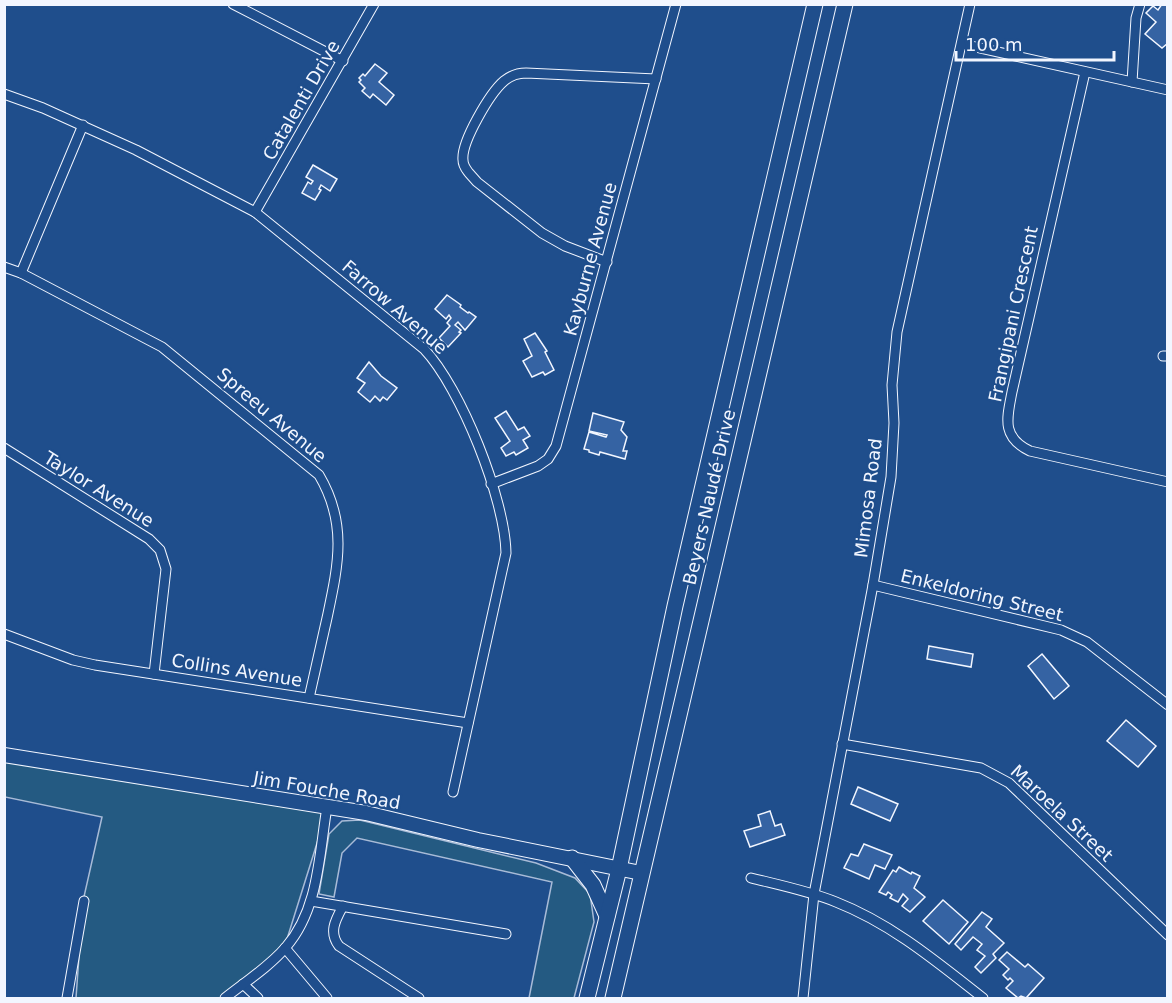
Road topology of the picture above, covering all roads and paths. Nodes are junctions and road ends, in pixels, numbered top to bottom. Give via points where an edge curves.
1 (233, 4) edge
2 (374, 4) edge
3 (676, 4) edge
4 (815, 4) edge
5 (845, 4) edge
6 (970, 4) edge
7 (1140, 4) edge
8 (962, 44) junction
9 (343, 61) junction
10 (1084, 72) junction
11 (656, 79) junction
12 (1132, 82) junction
13 (1167, 90) edge
14 (4, 94) edge
15 (83, 125) junction
16 (255, 212) junction
17 (607, 262) junction
18 (4, 267) edge
19 (21, 273) junction
20 (4, 448) edge
21 (1167, 482) edge
22 (491, 484) junction
23 (873, 585) junction
24 (4, 634) edge
25 (154, 674) junction
26 (309, 698) junction
27 (1167, 705) edge
28 (468, 723) junction
29 (842, 744) junction
30 (4, 755) edge
31 (453, 792) dead end
32 (327, 807) junction
33 (572, 858) junction
34 (619, 869) junction
35 (641, 873) junction
36 (751, 878) dead end
37 (814, 894) junction
38 (311, 900) junction
39 (84, 901) dead end
40 (343, 906) junction
41 (607, 916) junction
42 (506, 934) dead end
43 (1167, 934) edge
44 (285, 948) junction
45 (243, 984) junction
46 (67, 999) edge
47 (225, 999) edge
48 (258, 999) edge
49 (327, 999) edge
50 (419, 999) edge
51 (587, 999) edge
52 (613, 999) edge
53 (803, 999) edge
54 (983, 999) edge

1 - 9 street
2 - 9 street, Catalenti Drive
3 - 11 street, Kayburne Avenue
4 - 34 main road, Beyers Naudé Drive via 675,606
5 - 35 main road, Beyers Naudé Drive
6 - 8 street, Mimosa Road
7 - 12 street
8 - 10 street
8 - 23 street, Mimosa Road via 897,332 891,477
9 - 16 street, Catalenti Drive
10 - 12 street
10 - 21 street, Frangipani Crescent via 1007,426 1014,440 1030,450
11 - 17 street, Kayburne Avenue
11 - 17 street via 525,73 513,76 502,83 488,102 462,158 469,173 554,241
12 - 13 street
14 - 15 street, Farrow Avenue
15 - 16 street, Farrow Avenue
15 - 19 street
16 - 22 street, Farrow Avenue via 437,362 458,398
17 - 22 street, Kayburne Avenue via 556,446 548,459 538,465
18 - 19 street, Spreeu Avenue
19 - 26 street, Spreeu Avenue via 162,347 319,475 332,502 339,553
20 - 25 street, Taylor Avenue via 149,539 160,550 166,569
22 - 28 street, Farrow Avenue via 503,525 506,553
23 - 27 street, Enkeldoring Street via 1061,630 1087,642
23 - 29 street, Mimosa Road
24 - 25 street, Collins Avenue via 73,660
25 - 26 street, Collins Avenue
26 - 28 street, Collins Avenue
28 - 31 street, Farrow Avenue
29 - 37 street, Mimosa Road
29 - 43 street, Maroela Street via 981,768 999,776
30 - 32 street, Jim Fouche Road
32 - 33 street, Jim Fouche Road
32 - 38 street
33 - 34 street, Jim Fouche Road
33 - 41 main road via 593,885
34 - 35 street, Jim Fouche Road
34 - 41 main road, Beyers Naudé Drive
35 - 52 main road, Beyers Naudé Drive
36 - 37 street
37 - 53 street, Mimosa Road
37 - 54 street via 873,919 913,943
38 - 40 street
38 - 44 street
39 - 46 street
40 - 42 street
40 - 50 street via 333,934 339,946
41 - 51 main road, Beyers Naudé Drive
44 - 45 street
44 - 49 street
45 - 47 street
45 - 48 street

